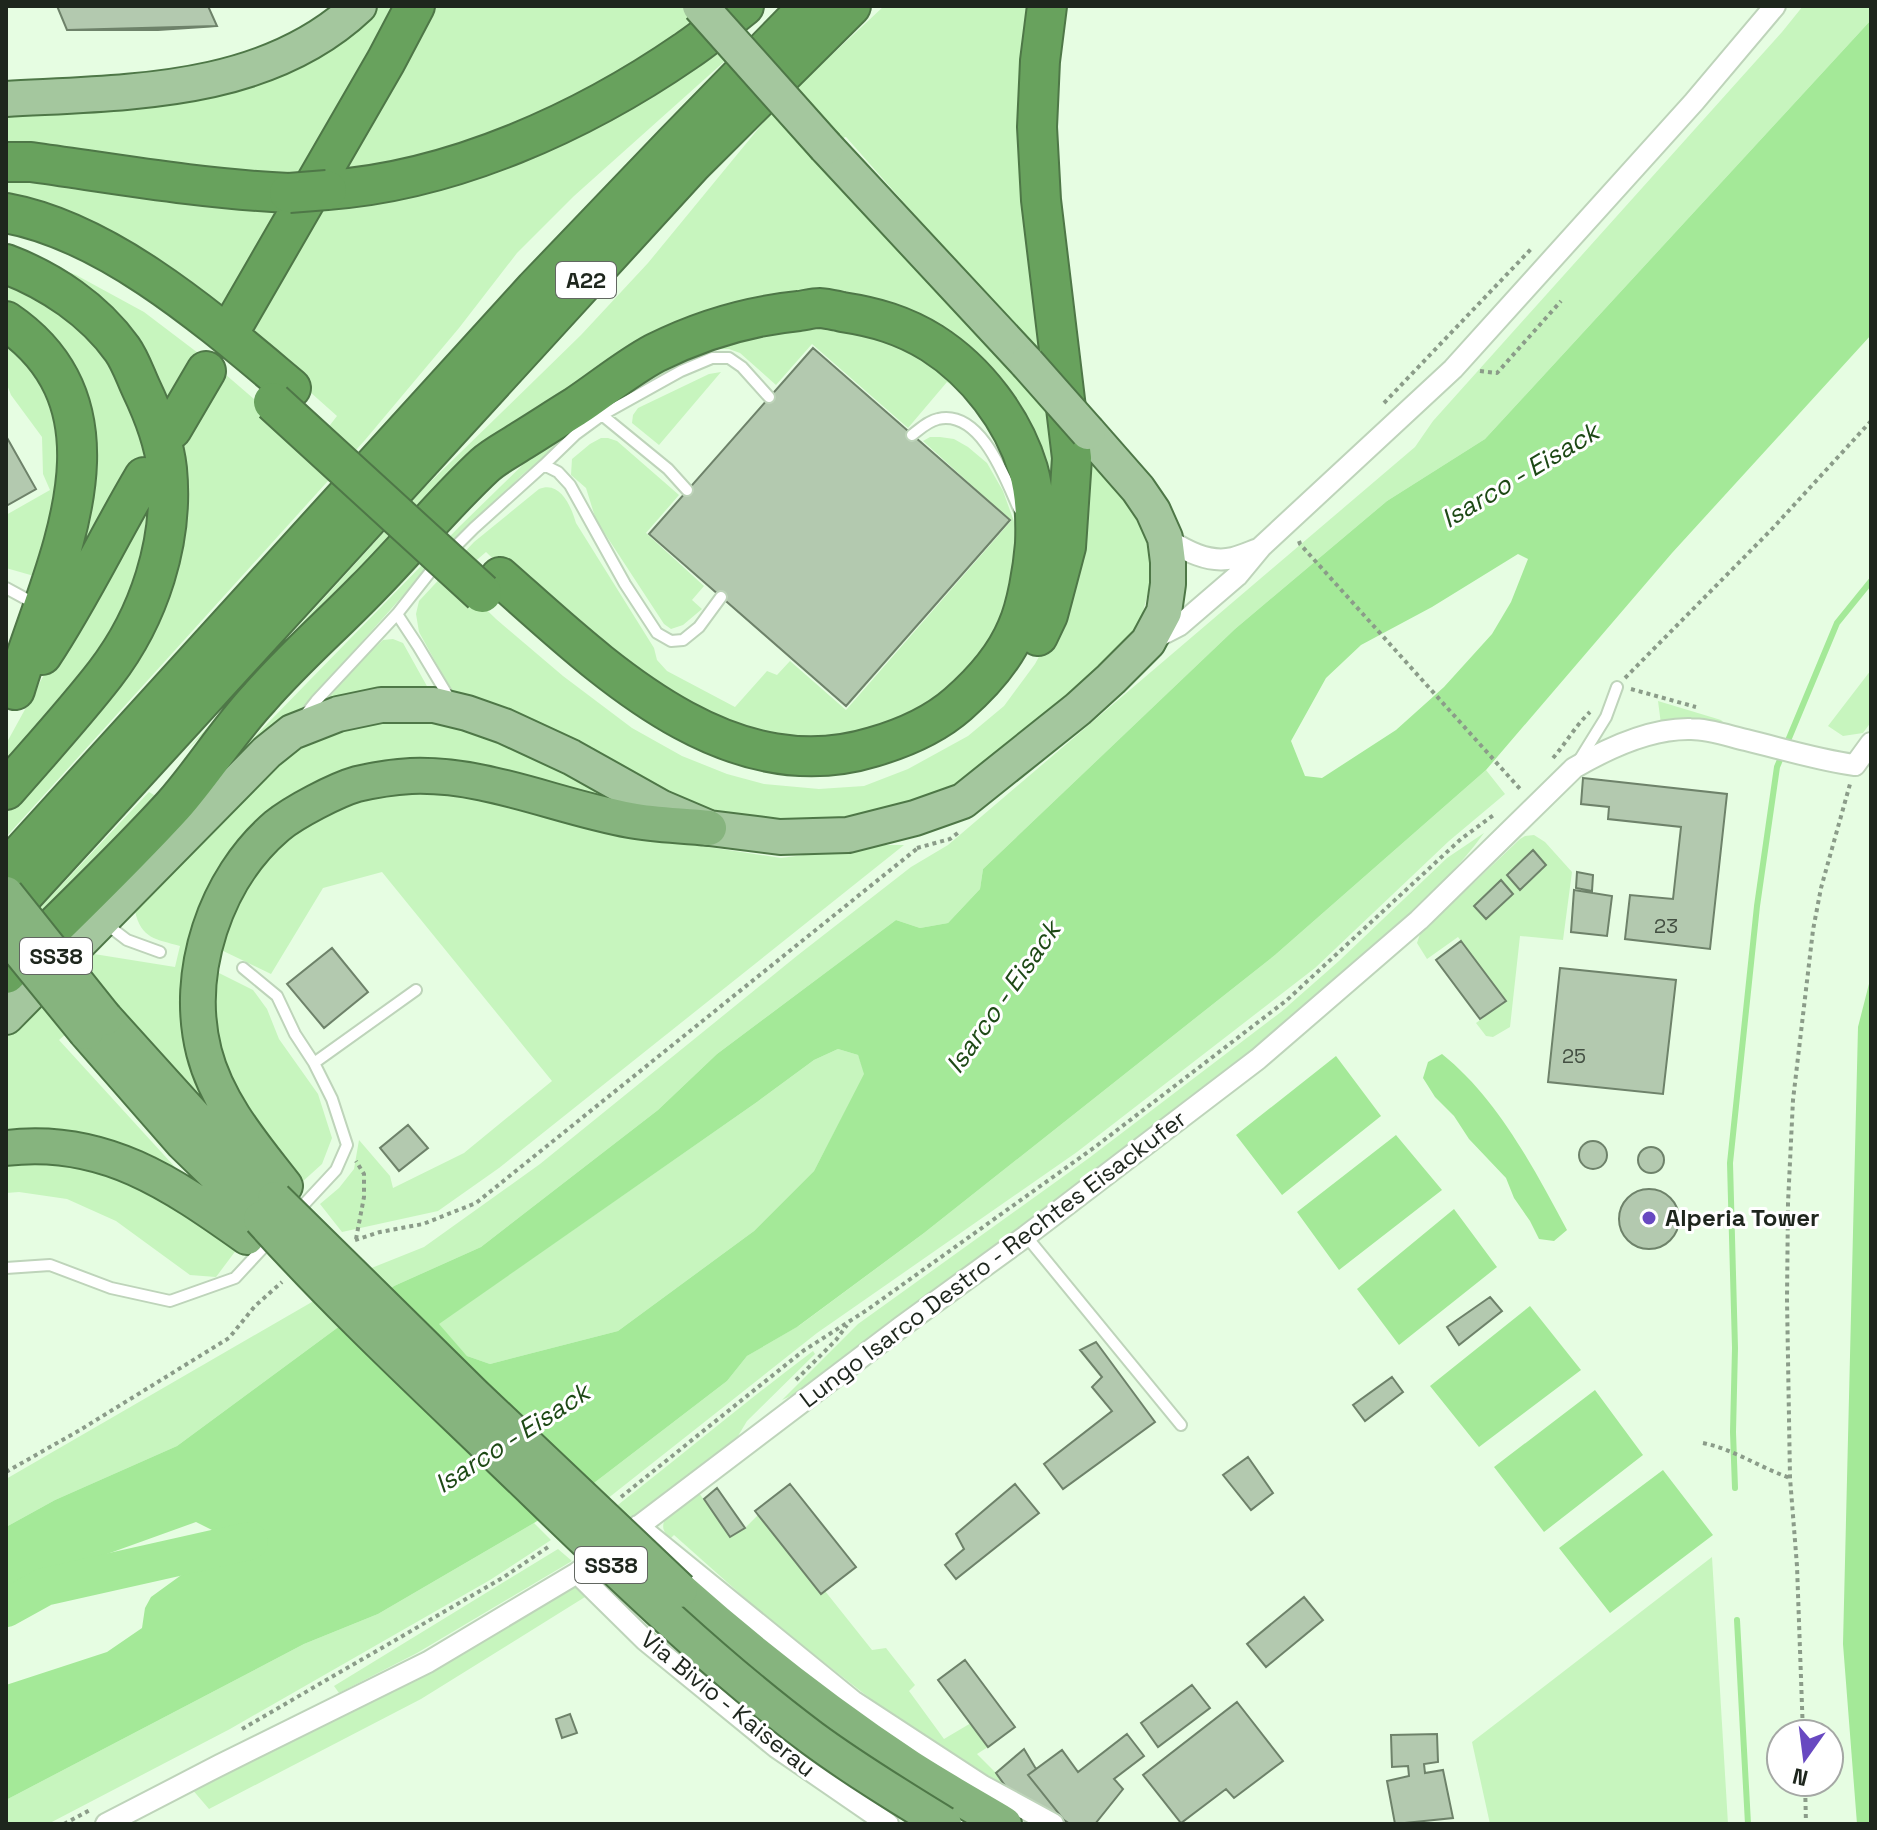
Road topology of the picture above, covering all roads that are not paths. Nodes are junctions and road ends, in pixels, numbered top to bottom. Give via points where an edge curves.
1 (359, 6) edge
2 (415, 6) edge
3 (700, 6) edge
4 (744, 6) edge
5 (809, 6) edge
6 (851, 6) edge
7 (1047, 6) edge
8 (1775, 6) edge
9 (6, 99) edge
10 (6, 162) edge
11 (6, 213) edge
12 (6, 235) edge
13 (6, 264) edge
14 (237, 319) dead end
15 (6, 321) edge
16 (206, 371) dead end
17 (282, 395) junction
18 (769, 397) dead end
19 (602, 415) junction
20 (172, 429) dead end
21 (912, 435) dead end
22 (544, 465) junction
23 (144, 477) dead end
24 (687, 490) dead end
25 (1165, 538) junction
26 (1261, 547) junction
27 (1034, 550) junction
28 (491, 585) junction
29 (6, 588) edge
30 (721, 597) dead end
31 (397, 614) junction
32 (39, 619) junction
33 (1148, 642) junction
34 (1617, 687) road end
35 (10, 698) edge
36 (457, 711) junction
37 (292, 732) junction
38 (1871, 743) edge
39 (1574, 768) junction
40 (6, 790) edge
41 (709, 828) junction
42 (6, 870) edge
43 (6, 894) edge
44 (6, 914) edge
45 (102, 920) junction
46 (6, 934) edge
47 (160, 952) dead end
48 (243, 968) dead end
49 (6, 974) edge
50 (416, 990) dead end
51 (6, 1017) edge
52 (96, 1025) junction
53 (314, 1063) junction
54 (6, 1148) edge
55 (267, 1210) junction
56 (1026, 1236) junction
57 (323, 1256) junction
58 (6, 1268) edge
59 (1181, 1425) dead end
60 (638, 1526) junction
61 (577, 1573) junction
62 (99, 1817) edge
63 (888, 1824) edge
64 (944, 1824) edge
65 (1004, 1824) edge
66 (1053, 1824) edge

1 - 9 main road via 292,51 221,78 147,91
2 - 14 highway
3 - 25 main road, bridge via 1138,489
4 - 10 highway, bridge via 597,107 504,149 388,181 350,189 243,191
5 - 42 highway, A22 via 535,289
6 - 44 highway, A22 via 693,163
7 - 28 highway via 1037,127 1042,214 1072,458 1066,547 1048,615 1020,674 983,715 891,768 836,779 739,769 640,722 561,659
8 - 26 street via 1453,369
11 - 17 highway via 84,239 142,272 211,321
12 - 17 highway via 78,260 137,293
13 - 40 highway via 56,288 123,350 159,431 168,511 150,595 127,638 106,672
15 - 32 highway via 31,340 60,377 74,413 79,452 63,548
16 - 20 highway
17 - 28 highway
18 - 19 lane via 736,362 712,358
19 - 22 lane
19 - 24 lane
21 - 27 lane via 941,418 962,422 983,439 998,462
22 - 30 lane via 570,485 657,633 671,641 683,640
22 - 31 lane via 431,571
23 - 35 highway via 67,617
25 - 26 street via 1209,559 1231,559
25 - 33 main road via 1164,612
26 - 33 street via 1237,576 1180,625
27 - 28 highway via 1018,627 999,659 953,709 892,742 816,757 728,741 676,718
27 - 49 highway via 1028,470 1012,431 976,381 910,329 821,308 750,318 698,333 649,356 489,462 259,698 176,802
29 - 32 lane via 30,601
31 - 36 lane
31 - 37 lane
32 - 35 highway
33 - 41 main road via 1078,709 963,801 848,835 780,837
34 - 39 lane via 1606,717
36 - 37 main road via 434,705 381,705
36 - 41 main road via 571,757
37 - 45 main road
38 - 39 street, Lungo Isarco Destro - Rechtes Eisackufer via 1855,765 1692,729 1666,731 1622,743
39 - 56 street, Lungo Isarco Destro - Rechtes Eisackufer via 1419,920 1258,1059
41 - 55 highway via 631,820 462,778 410,776 356,784 278,826 231,881 217,910 199,980 204,1055 240,1128
43 - 52 highway, SS38, bridge
45 - 47 lane via 127,940
45 - 51 main road
46 - 52 highway, SS38, bridge
48 - 53 lane via 277,996
50 - 53 lane
52 - 55 highway, SS38 via 183,1143
53 - 58 lane via 347,1145 336,1170 235,1278 170,1301 111,1288 50,1265
54 - 55 highway via 58,1148 108,1157 186,1194
55 - 57 highway, bridge
55 - 57 highway
56 - 59 lane
56 - 60 street, Lungo Isarco Destro - Rechtes Eisackufer
57 - 64 highway, SS38, bridge via 622,1575 813,1738
57 - 65 highway, SS38, bridge via 736,1640 853,1729
60 - 61 street, Lungo Isarco Destro - Rechtes Eisackufer
60 - 66 street via 853,1701 983,1786
61 - 62 street, Lungo Isarco Destro - Rechtes Eisackufer via 428,1662 220,1765
61 - 63 street, Via Bivio - Kaiserau via 645,1640 776,1747

